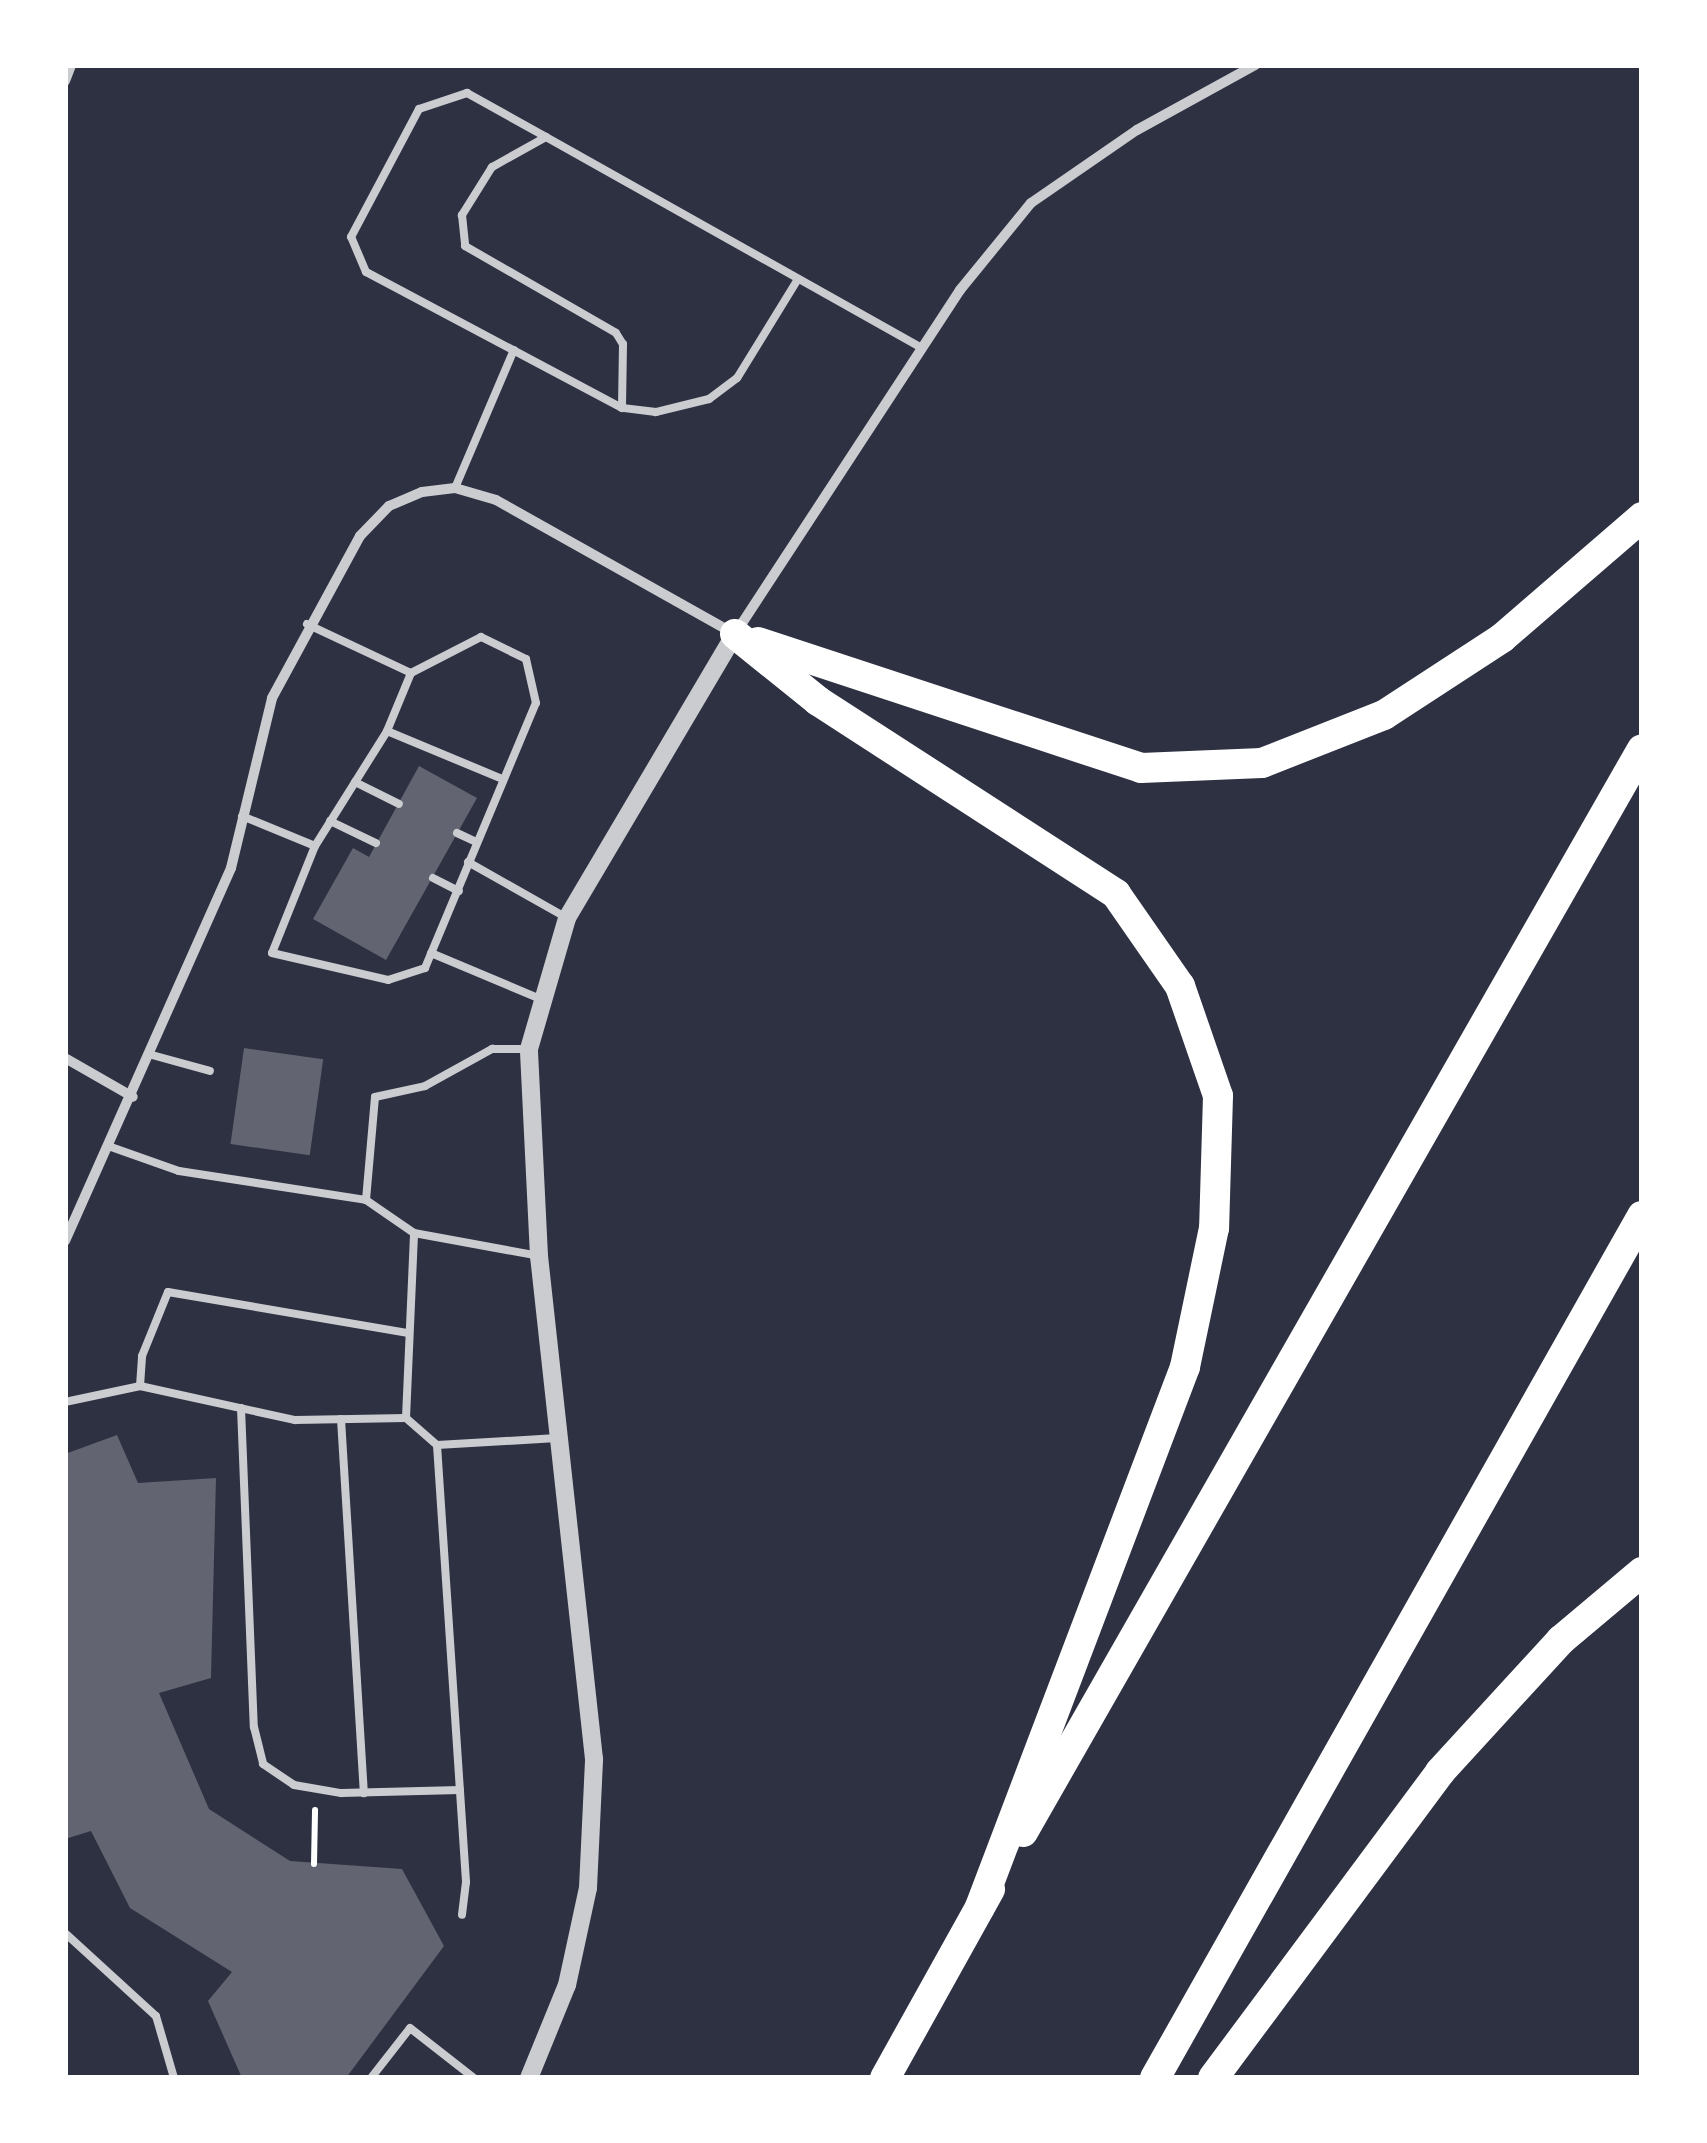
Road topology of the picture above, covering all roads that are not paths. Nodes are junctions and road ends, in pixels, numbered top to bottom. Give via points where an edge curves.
1 (70, 65) edge
2 (1255, 65) edge
3 (65, 81) edge
4 (546, 137) junction
5 (798, 278) junction
6 (922, 348) junction
7 (514, 350) junction
8 (622, 408) junction
9 (456, 488) junction
10 (1642, 517) edge
11 (307, 624) junction
12 (735, 634) junction
13 (411, 673) junction
14 (387, 731) junction
15 (1642, 749) edge
16 (500, 778) junction
17 (355, 782) junction
18 (399, 804) dead end
19 (242, 816) junction
20 (330, 821) junction
21 (457, 833) dead end
22 (476, 842) junction
23 (376, 843) dead end
24 (315, 846) junction
25 (468, 862) junction
26 (433, 878) dead end
27 (459, 892) junction
28 (568, 918) junction
29 (431, 953) junction
30 (543, 1000) junction
31 (529, 1049) junction
32 (152, 1055) junction
33 (65, 1058) edge
34 (210, 1071) dead end
35 (133, 1097) junction
36 (111, 1147) junction
37 (366, 1200) junction
38 (1642, 1216) edge
39 (414, 1233) junction
40 (65, 1242) edge
41 (540, 1256) junction
42 (409, 1334) junction
43 (140, 1386) junction
44 (65, 1402) edge
45 (241, 1408) junction
46 (406, 1418) junction
47 (341, 1419) junction
48 (558, 1438) junction
49 (437, 1445) junction
50 (1642, 1572) edge
51 (460, 1790) junction
52 (364, 1793) junction
53 (980, 1907) junction
54 (462, 1915) dead end
55 (65, 1933) edge
56 (174, 2078) edge
57 (371, 2078) edge
58 (474, 2078) edge
59 (530, 2078) edge
60 (885, 2078) edge
61 (1155, 2078) edge
62 (1213, 2078) edge

1 - 3 street
2 - 6 street via 1137,130 1032,203
4 - 5 lane
4 - 7 lane via 467,93 440,97 419,109 351,236 366,272
4 - 8 lane via 492,166 462,215 465,246 616,334 623,344
5 - 6 lane
5 - 8 lane via 737,378 709,399 656,412
6 - 12 street
7 - 8 lane
7 - 9 lane
9 - 11 street via 389,506 360,536
9 - 12 street via 496,500
10 - 12 highway via 1502,638 1384,715 1262,763 1141,768
11 - 13 lane
11 - 19 street via 272,698
12 - 28 street
12 - 53 highway via 818,701 1116,894 1180,986 1218,1096 1214,1228 1186,1366
13 - 14 lane
13 - 16 lane via 481,637 526,659 536,703
14 - 16 lane
14 - 17 lane
15 - 53 highway via 1264,1421
16 - 22 lane
17 - 18 lane
17 - 20 lane
19 - 24 lane
19 - 32 street via 231,868
20 - 23 lane
20 - 24 lane
21 - 22 lane
22 - 25 lane
24 - 29 lane via 272,953 388,980 424,968
25 - 27 lane
25 - 28 lane
26 - 27 lane
27 - 29 lane
28 - 30 street
29 - 30 lane
30 - 31 street
31 - 37 lane via 492,1049 425,1086 375,1097
31 - 41 street
32 - 34 lane
32 - 35 street
33 - 35 street
35 - 36 street
36 - 37 lane via 179,1172
36 - 40 street
37 - 39 lane
38 - 61 highway
39 - 41 lane
39 - 42 lane
41 - 48 street
42 - 43 lane via 168,1292 142,1356
42 - 46 lane
43 - 44 lane
43 - 45 lane
45 - 47 lane via 295,1420
45 - 52 lane via 257,1749 276,1776 315,1790
46 - 47 lane
46 - 49 lane
47 - 52 lane
48 - 49 lane
48 - 59 street via 594,1759 588,1888 567,1984
49 - 51 lane
50 - 62 highway via 1561,1640 1440,1772
51 - 52 lane
51 - 54 lane
53 - 60 highway
55 - 56 lane via 156,2016
57 - 58 lane via 410,2028

